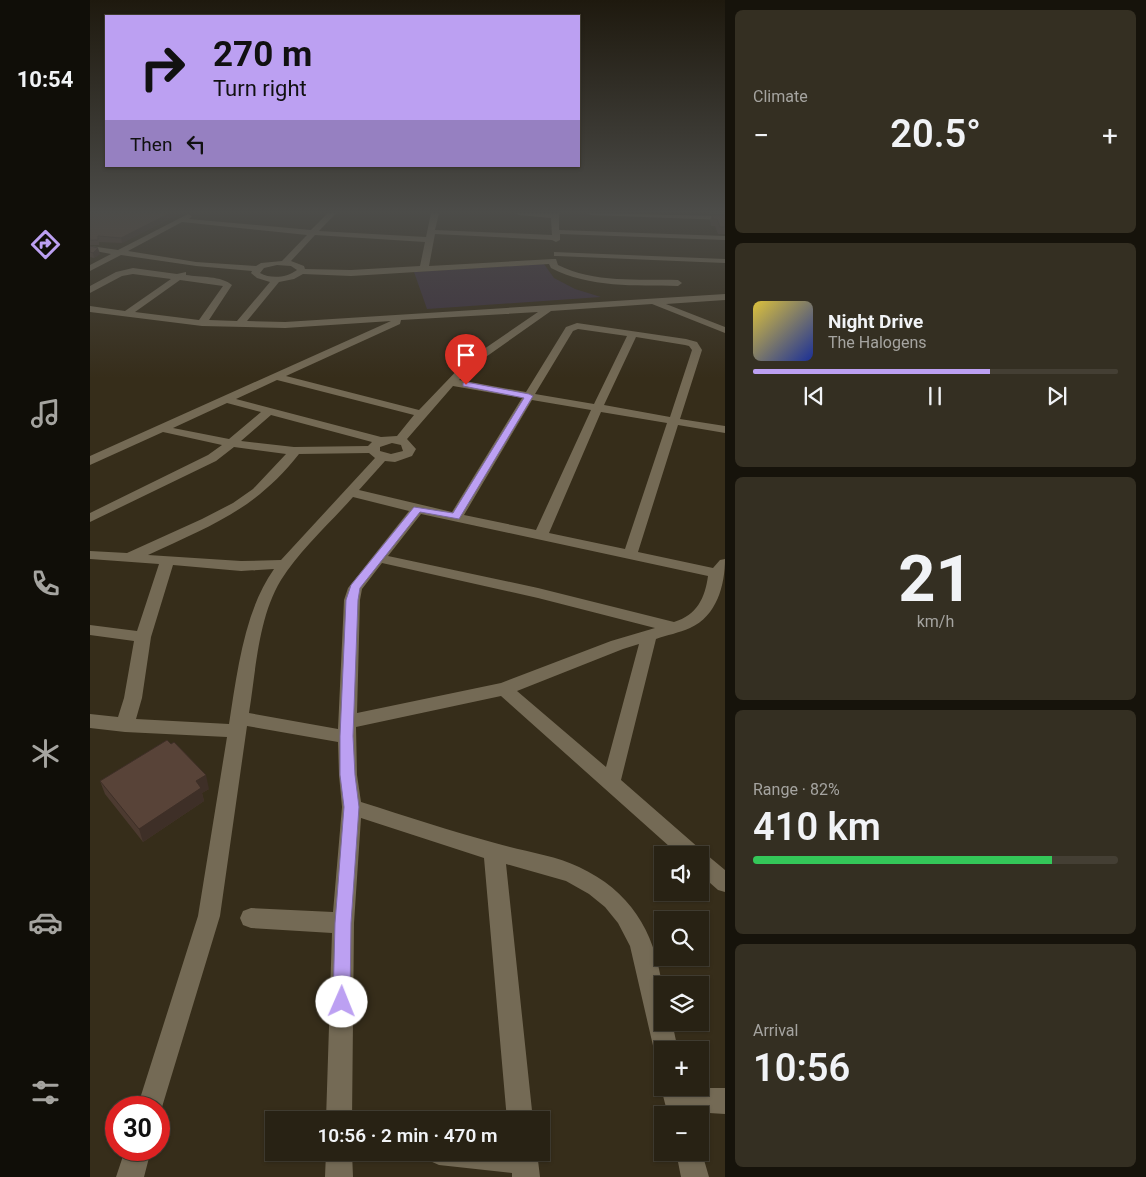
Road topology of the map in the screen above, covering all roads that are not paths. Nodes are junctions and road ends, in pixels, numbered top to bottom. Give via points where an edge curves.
1 (191, 268) edge
2 (244, 268) edge
3 (299, 268) edge
4 (424, 268) edge
5 (558, 268) edge
6 (646, 268) edge
7 (690, 268) edge
8 (257, 269) joint
9 (301, 271) junction
10 (674, 271) junction
11 (179, 277) junction
12 (277, 279) junction
13 (90, 290) edge
14 (725, 297) edge
15 (685, 299) junction
16 (652, 302) junction
17 (549, 308) junction
18 (90, 309) edge
19 (126, 314) junction
20 (405, 318) junction
21 (202, 323) junction
22 (240, 324) junction
23 (725, 330) edge
24 (633, 334) junction
25 (276, 377) junction
26 (450, 382) junction
27 (529, 396) junction
28 (227, 400) junction
29 (597, 408) junction
30 (268, 412) junction
31 (422, 414) junction
32 (675, 422) junction
33 (164, 429) junction
34 (725, 430) edge
35 (400, 440) junction
36 (231, 444) junction
37 (379, 449) junction
38 (294, 452) junction
39 (90, 462) edge
40 (351, 492) junction
41 (418, 509) junction
42 (456, 516) junction
43 (90, 518) edge
44 (541, 535) junction
45 (631, 553) junction
46 (90, 556) edge
47 (378, 558) junction
48 (127, 560) junction
49 (167, 561) junction
50 (285, 564) junction
51 (721, 568) edge
52 (674, 627) junction
53 (90, 630) edge
54 (648, 635) junction
55 (144, 637) junction
56 (504, 689) junction
57 (90, 721) edge
58 (125, 725) junction
59 (239, 725) junction
60 (347, 730) junction
61 (611, 782) junction
62 (352, 807) junction
63 (683, 846) edge
64 (494, 852) junction
65 (709, 869) edge
66 (725, 883) edge
67 (251, 918) dead end
68 (343, 923) junction
69 (664, 1041) edge
70 (154, 1096) edge
71 (678, 1101) edge
72 (725, 1101) edge
73 (339, 1111) edge
74 (519, 1111) edge
75 (135, 1161) edge
76 (339, 1161) edge
77 (509, 1161) edge
78 (691, 1161) edge
79 (525, 1163) edge
80 (130, 1177) edge
81 (339, 1177) edge
82 (695, 1177) edge

1 - 11 street
2 - 8 street
3 - 9 street
4 - 9 street via 351,273
5 - 10 street via 604,280
6 - 10 street
7 - 10 street
8 - 12 street via 255,273 259,276
9 - 12 street via 297,275
10 - 15 street
11 - 13 street via 133,271 119,274
11 - 19 street
11 - 21 street via 228,286
12 - 22 street
14 - 15 street
15 - 16 street
16 - 17 street
16 - 23 street
17 - 20 street
17 - 26 street via 490,347
18 - 19 street
19 - 21 street
20 - 22 street via 285,325
20 - 25 street
21 - 22 street
24 - 27 street via 577,326 569,329
24 - 29 street
24 - 32 street via 686,342 696,347
25 - 28 street
25 - 31 street
26 - 27 street
26 - 31 street
27 - 29 street
27 - 42 street
28 - 30 street
28 - 33 street
29 - 32 street
29 - 44 street
30 - 36 street
30 - 37 street
31 - 35 street
32 - 34 street
32 - 45 street
33 - 36 street
33 - 39 street
35 - 37 street
35 - 37 street via 409,446 408,453 394,458
36 - 38 street
36 - 43 street via 189,470
37 - 38 street
37 - 40 street
38 - 48 street via 260,488 238,505
40 - 41 street
40 - 50 street
41 - 42 street
41 - 47 street
42 - 44 street
44 - 45 street
45 - 51 street
46 - 48 street
47 - 52 street
47 - 60 street via 355,588 352,600
48 - 49 street
49 - 50 street via 242,566
49 - 55 street
50 - 59 street via 273,580 255,629
51 - 52 street via 702,613
52 - 54 street
53 - 55 street
54 - 56 street
54 - 61 street
55 - 58 street
56 - 60 street
56 - 61 street
57 - 58 street
58 - 59 street
59 - 60 street
59 - 70 street via 210,916
60 - 62 street
61 - 63 street
62 - 64 street
62 - 68 street
64 - 69 street via 571,873 613,900 641,943
64 - 74 street
65 - 66 street
67 - 68 street
68 - 73 street
71 - 72 street
75 - 80 street
76 - 81 street
77 - 79 street
78 - 82 street

